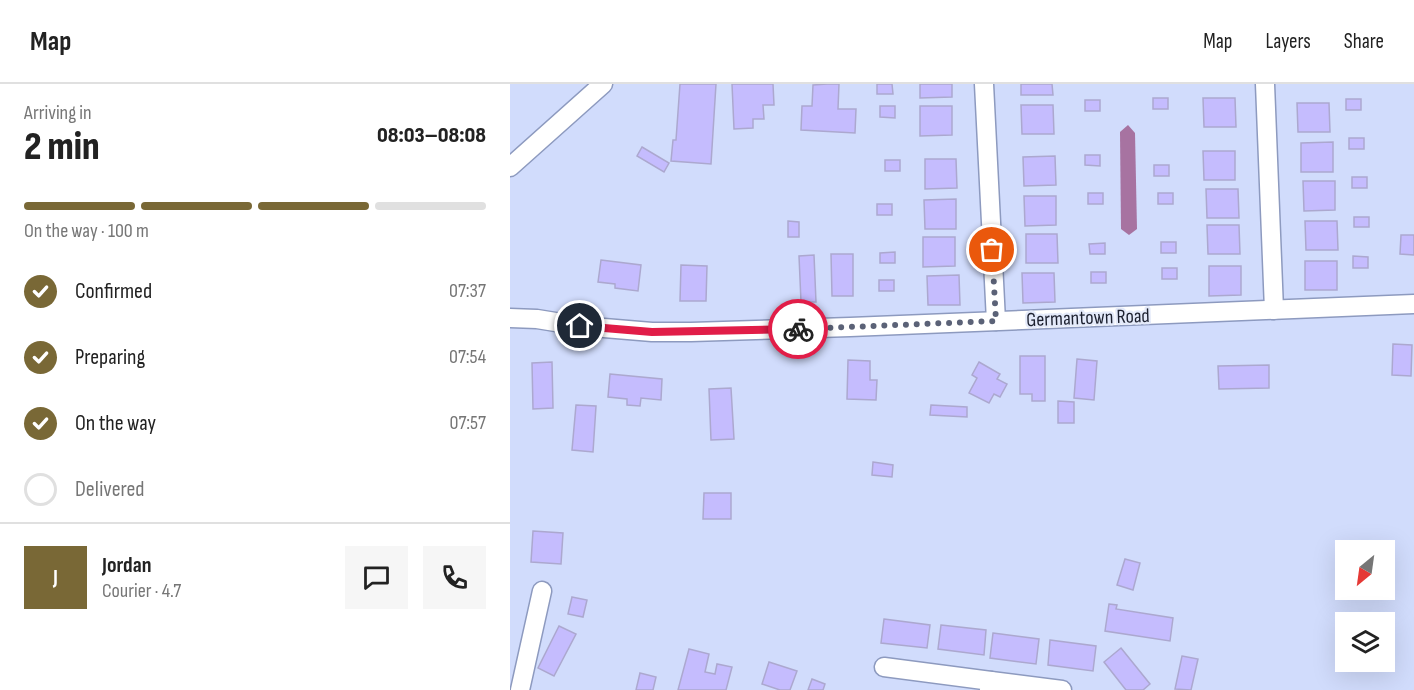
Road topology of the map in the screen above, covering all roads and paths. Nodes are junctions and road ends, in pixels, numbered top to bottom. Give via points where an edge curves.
1 (603, 84) edge
2 (984, 84) edge
3 (1265, 84) edge
4 (510, 167) edge
5 (1414, 304) edge
6 (1274, 310) junction
7 (510, 318) edge
8 (996, 321) junction
9 (542, 591) dead end
10 (884, 667) dead end
11 (990, 685) edge
12 (520, 690) edge
13 (1062, 690) edge

1 - 4 street
2 - 8 street
3 - 6 street
5 - 6 street, Germantown Road
6 - 8 street, Germantown Road
7 - 8 street, Germantown Road via 652,332
9 - 12 street
10 - 11 street
11 - 13 street

